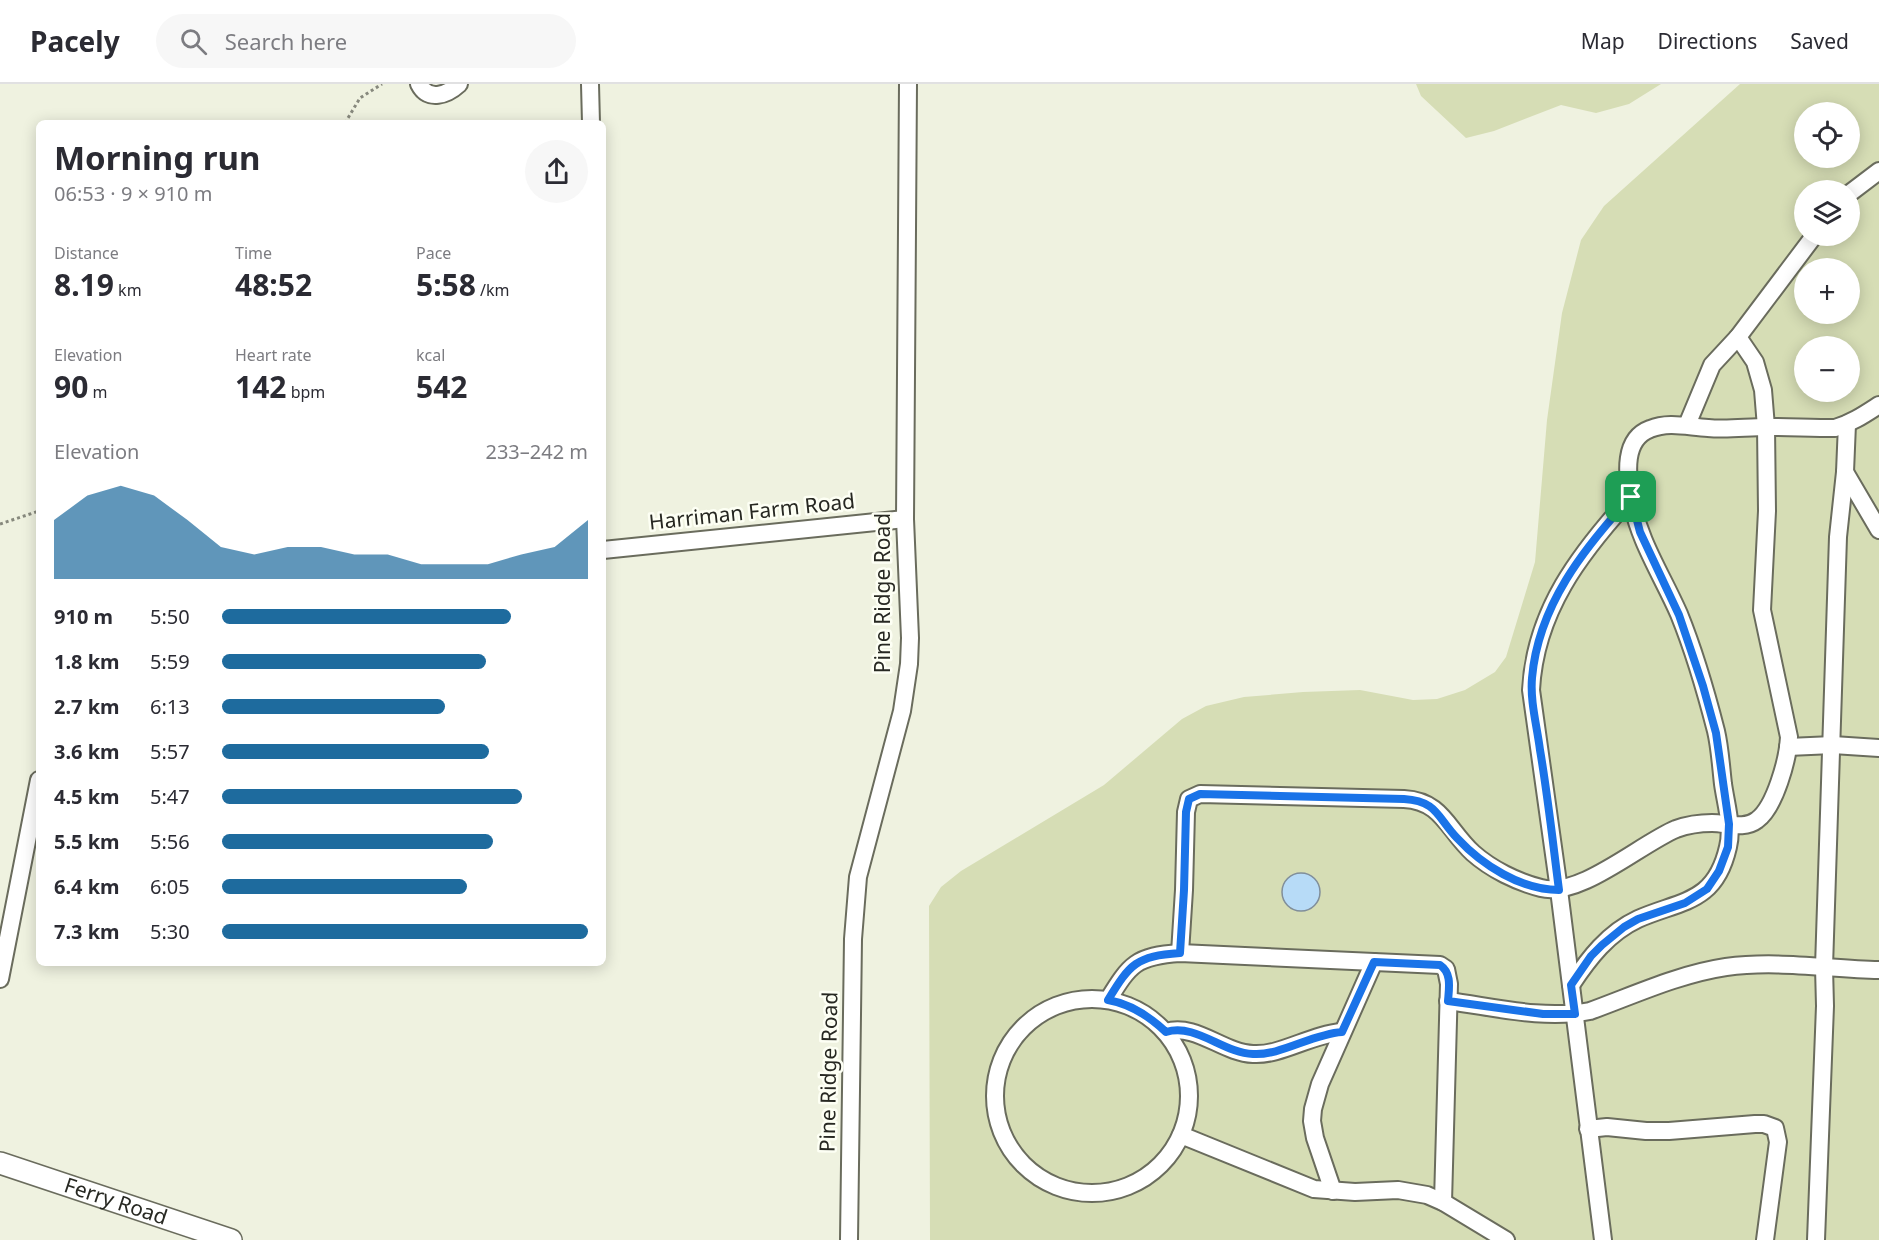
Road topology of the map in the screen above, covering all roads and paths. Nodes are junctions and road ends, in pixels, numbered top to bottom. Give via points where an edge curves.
1 (382, 84) edge
2 (419, 84) edge
3 (459, 84) edge
4 (590, 84) edge
5 (908, 84) edge
6 (347, 120) edge
7 (591, 120) edge
8 (1879, 171) edge
9 (1860, 185) edge
10 (1806, 246) edge
11 (1738, 337) junction
12 (1879, 405) edge
13 (1847, 424) junction
14 (1687, 425) junction
15 (1766, 427) junction
16 (1845, 472) junction
17 (1631, 497) junction
18 (36, 512) edge
19 (905, 519) junction
20 (0, 524) edge
21 (1879, 530) edge
22 (606, 550) edge
23 (1833, 745) junction
24 (1788, 747) junction
25 (1879, 748) edge
26 (36, 795) edge
27 (1729, 824) junction
28 (1559, 890) junction
29 (1180, 953) junction
30 (1374, 962) junction
31 (1824, 967) junction
32 (1879, 970) edge
33 (0, 979) edge
34 (1571, 985) junction
35 (1108, 1000) junction
36 (1448, 1001) junction
37 (1575, 1014) junction
38 (1166, 1032) junction
39 (1342, 1032) junction
40 (1588, 1129) junction
41 (1181, 1135) junction
42 (0, 1163) edge
43 (1333, 1191) junction
44 (1443, 1202) junction
45 (231, 1240) edge
46 (849, 1240) edge
47 (1506, 1240) edge
48 (1603, 1240) edge
49 (1765, 1240) edge
50 (1816, 1240) edge

1 - 6 path via 360,98
2 - 3 street via 434,95 450,92
4 - 7 street
5 - 19 street, Pine Ridge Road
8 - 9 street
10 - 11 street
11 - 14 street via 1712,365
11 - 15 street via 1759,372
12 - 13 street
13 - 15 street via 1834,428
13 - 16 street
14 - 15 street
14 - 17 street via 1651,428 1635,440 1629,453
15 - 24 street via 1762,610 1787,724
16 - 21 street
16 - 23 street via 1838,537
17 - 27 street via 1640,532 1679,615 1703,686 1716,733
17 - 28 street via 1560,588 1534,662 1531,699
18 - 20 path
19 - 22 street, Harriman Farm Road
19 - 46 street, Pine Ridge Road via 909,664 900,721 858,877 854,913
23 - 24 street
23 - 25 street
23 - 31 street
24 - 27 street via 1775,793 1760,817 1744,826
26 - 33 street
27 - 28 street via 1694,824 1674,830 1589,879
27 - 34 street via 1728,847 1707,889 1685,903 1638,919 1618,931 1591,956
28 - 29 street via 1524,883 1486,864 1424,802 1200,794 1189,799 1186,812
28 - 34 street
29 - 30 street
29 - 35 street via 1137,962 1122,976
30 - 36 street via 1440,965 1448,975
30 - 39 street
31 - 32 street
31 - 37 street via 1756,965 1706,971
31 - 50 street
34 - 37 street
35 - 38 street via 1131,1006
35 - 41 street via 1085,999 1054,1006 1017,1034 1001,1060 994,1091 994,1107 1003,1137 1032,1173 1060,1188 1091,1193 1122,1189 1149,1174 1171,1152
36 - 37 street via 1543,1014
36 - 44 street
37 - 40 street
38 - 39 street via 1182,1030 1252,1054
38 - 41 street via 1177,1048 1187,1077 1188,1108
39 - 43 street via 1320,1084 1312,1121
40 - 48 street
40 - 49 street via 1669,1131 1755,1124 1775,1128 1778,1142
41 - 43 street via 1314,1190
42 - 45 main road, Ferry Road
43 - 44 street via 1404,1191
44 - 47 street

